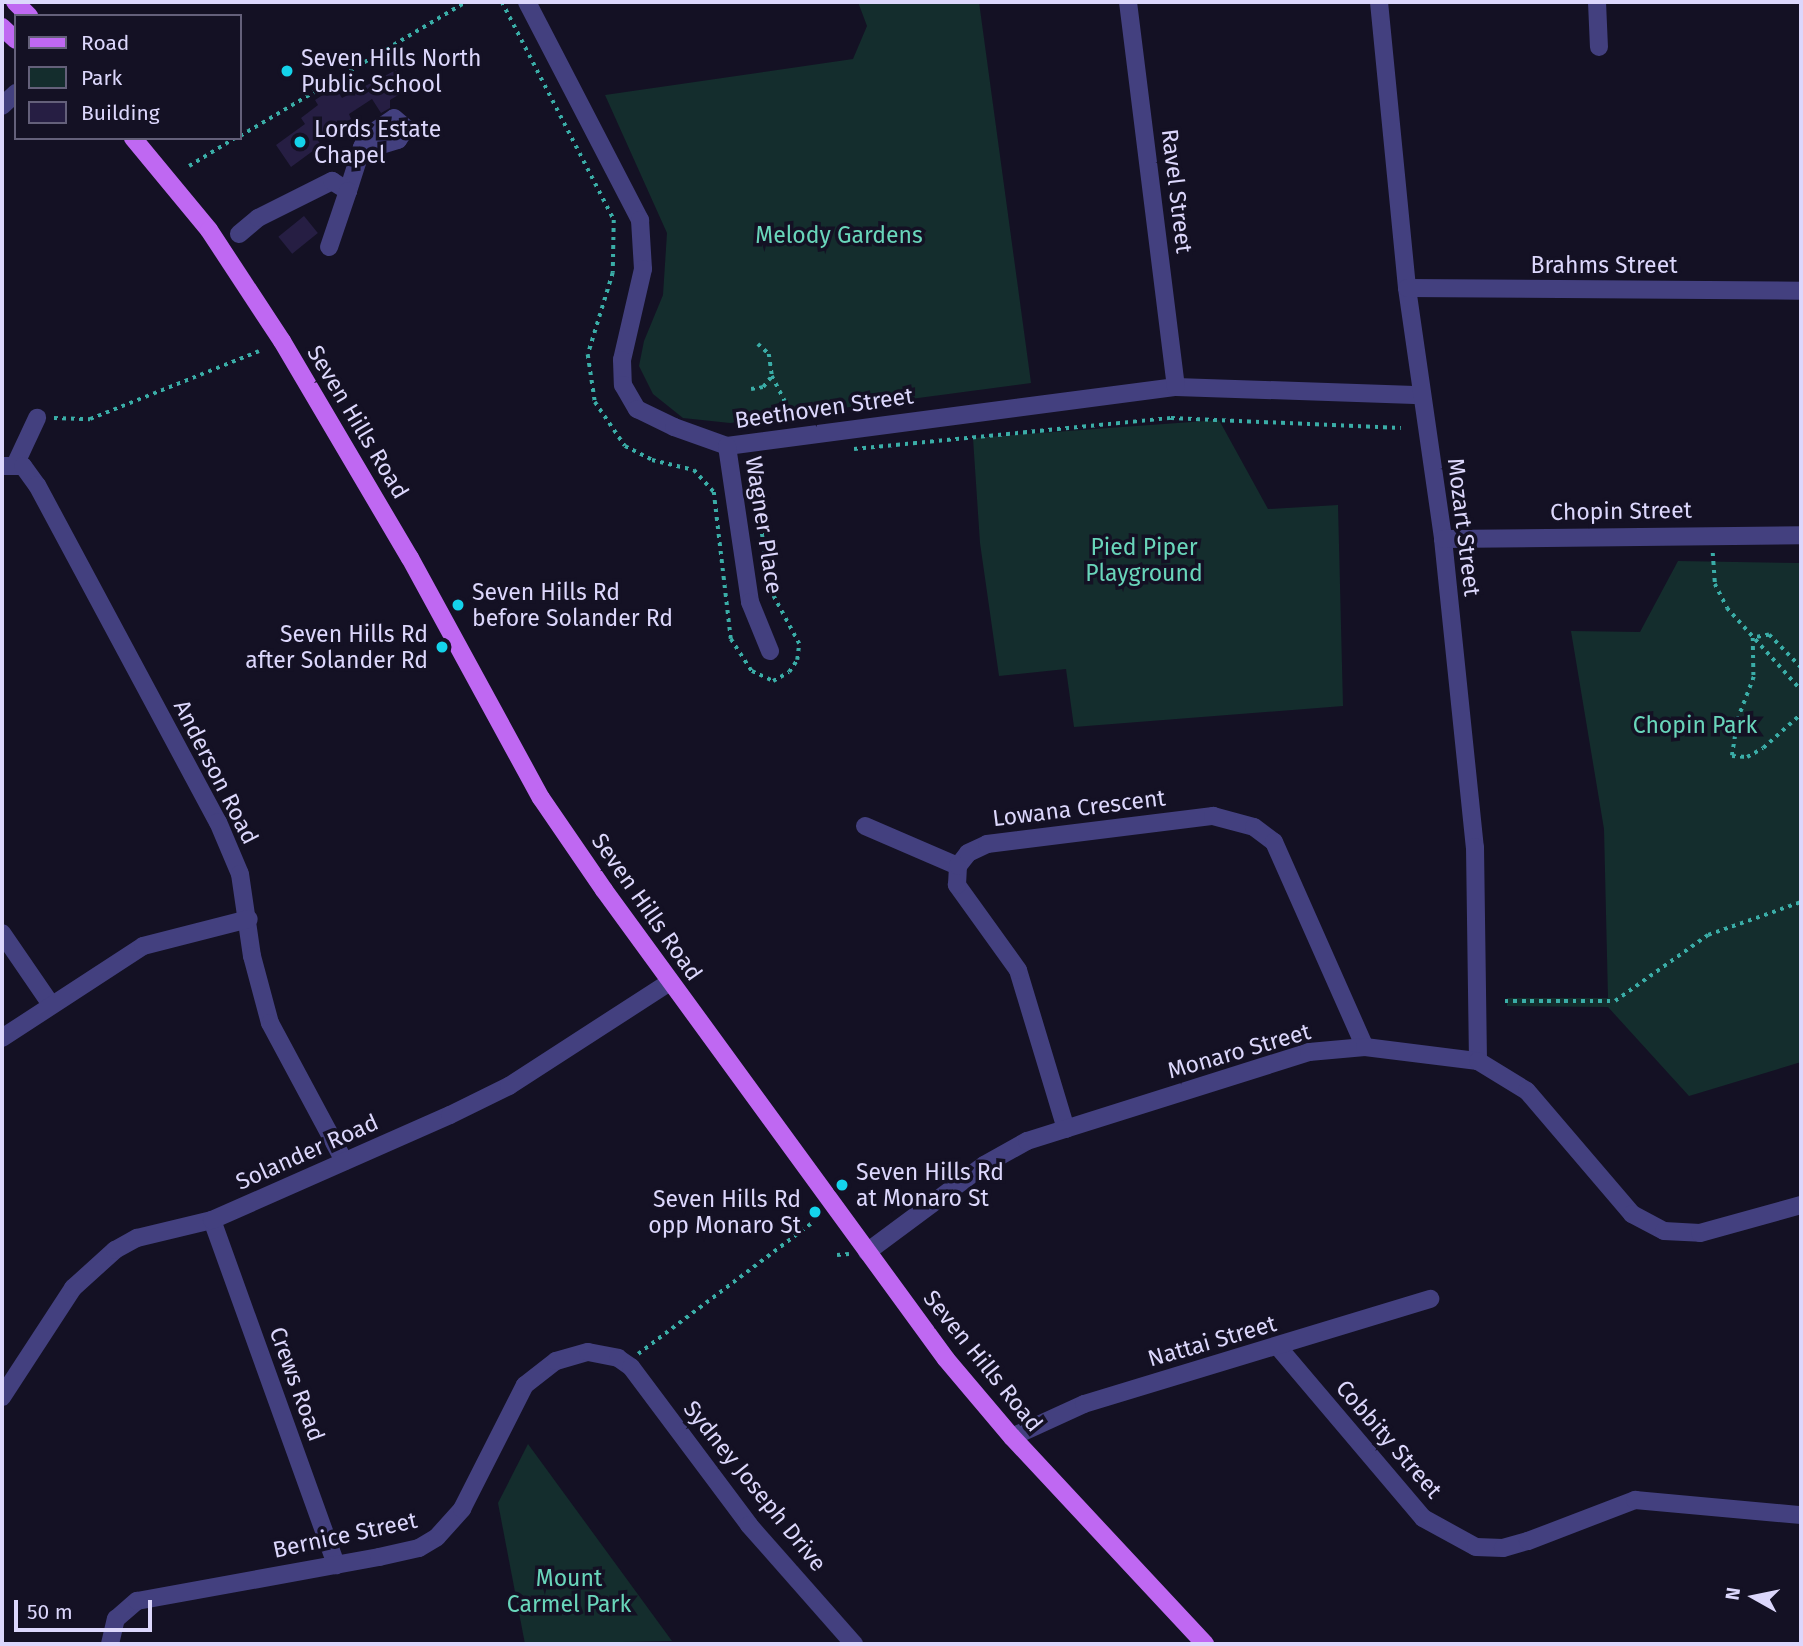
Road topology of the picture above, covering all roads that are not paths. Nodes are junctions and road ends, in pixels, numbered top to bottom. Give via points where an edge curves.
1 (527, 2) edge
2 (1128, 2) edge
3 (1379, 2) edge
4 (1597, 2) edge
5 (1599, 47) dead end
6 (135, 140) edge
7 (364, 143) dead end
8 (348, 191) junction
9 (239, 234) dead end
10 (329, 247) dead end
11 (1407, 288) junction
12 (1801, 290) edge
13 (1176, 387) junction
14 (1422, 395) junction
15 (37, 418) road end
16 (727, 446) junction
17 (9, 464) edge
18 (1801, 535) edge
19 (1443, 539) junction
20 (770, 651) dead end
21 (865, 826) dead end
22 (958, 866) junction
23 (248, 919) junction
24 (2, 933) edge
25 (670, 982) junction
26 (50, 1003) junction
27 (2, 1038) edge
28 (1365, 1047) junction
29 (1479, 1061) junction
30 (1066, 1129) junction
31 (344, 1161) junction
32 (1801, 1205) edge
33 (212, 1220) junction
34 (867, 1252) junction
35 (1430, 1299) dead end
36 (1279, 1348) junction
37 (622, 1361) joint
38 (2, 1396) edge
39 (1012, 1437) junction
40 (1801, 1515) edge
41 (336, 1565) junction
42 (110, 1644) edge
43 (855, 1644) edge
44 (1205, 1644) edge

1 - 16 street, Beethoven Street via 640,220 643,269 622,360 623,385 637,409
2 - 13 street, Ravel Street
3 - 11 street, Mozart Street
4 - 5 street
6 - 25 main road, Seven Hills Road via 237,270 403,546 541,798
7 - 8 street
8 - 9 street via 332,181 258,218
8 - 10 street
11 - 12 street, Brahms Street
11 - 14 street, Mozart Street
13 - 14 street, Beethoven Street
13 - 16 street, Beethoven Street
14 - 19 street, Mozart Street
15 - 17 street, Anderson Road
16 - 20 street, Wagner Place via 750,602
17 - 23 street, Anderson Road via 37,485 218,822 240,874
18 - 19 street, Chopin Street
19 - 29 street, Mozart Street via 1475,848
21 - 22 street
22 - 28 street, Lowana Crescent via 968,853 987,844 1041,834 1213,816 1246,823 1274,842
22 - 30 street via 957,885 965,901 1018,970
23 - 26 street via 143,946
23 - 31 street, Anderson Road via 252,956 270,1023
24 - 26 street
25 - 31 street, Solander Road via 509,1086
25 - 34 main road, Seven Hills Road
26 - 27 street
28 - 29 street, Monaro Street
28 - 30 street, Monaro Street via 1309,1052
29 - 32 street, Monaro Street via 1527,1091 1632,1214 1664,1231 1700,1233
30 - 34 street, Monaro Street via 1027,1141 984,1165
31 - 33 street, Solander Road
33 - 38 street, Solander Road via 137,1238 91,1267
33 - 41 street, Crews Road
34 - 39 main road, Seven Hills Road via 946,1360
35 - 36 street, Nattai Street
36 - 39 street, Nattai Street via 1084,1404
36 - 40 street, Cobbity Street via 1423,1518 1476,1547 1503,1548 1528,1541 1635,1500
37 - 41 street, Bernice Street via 601,1353 573,1355 541,1369 525,1385 462,1509 438,1537 419,1548
37 - 43 street, Sydney Joseph Drive via 749,1525
39 - 44 main road, Seven Hills Road
41 - 42 street, Bernice Street via 137,1601 116,1619

